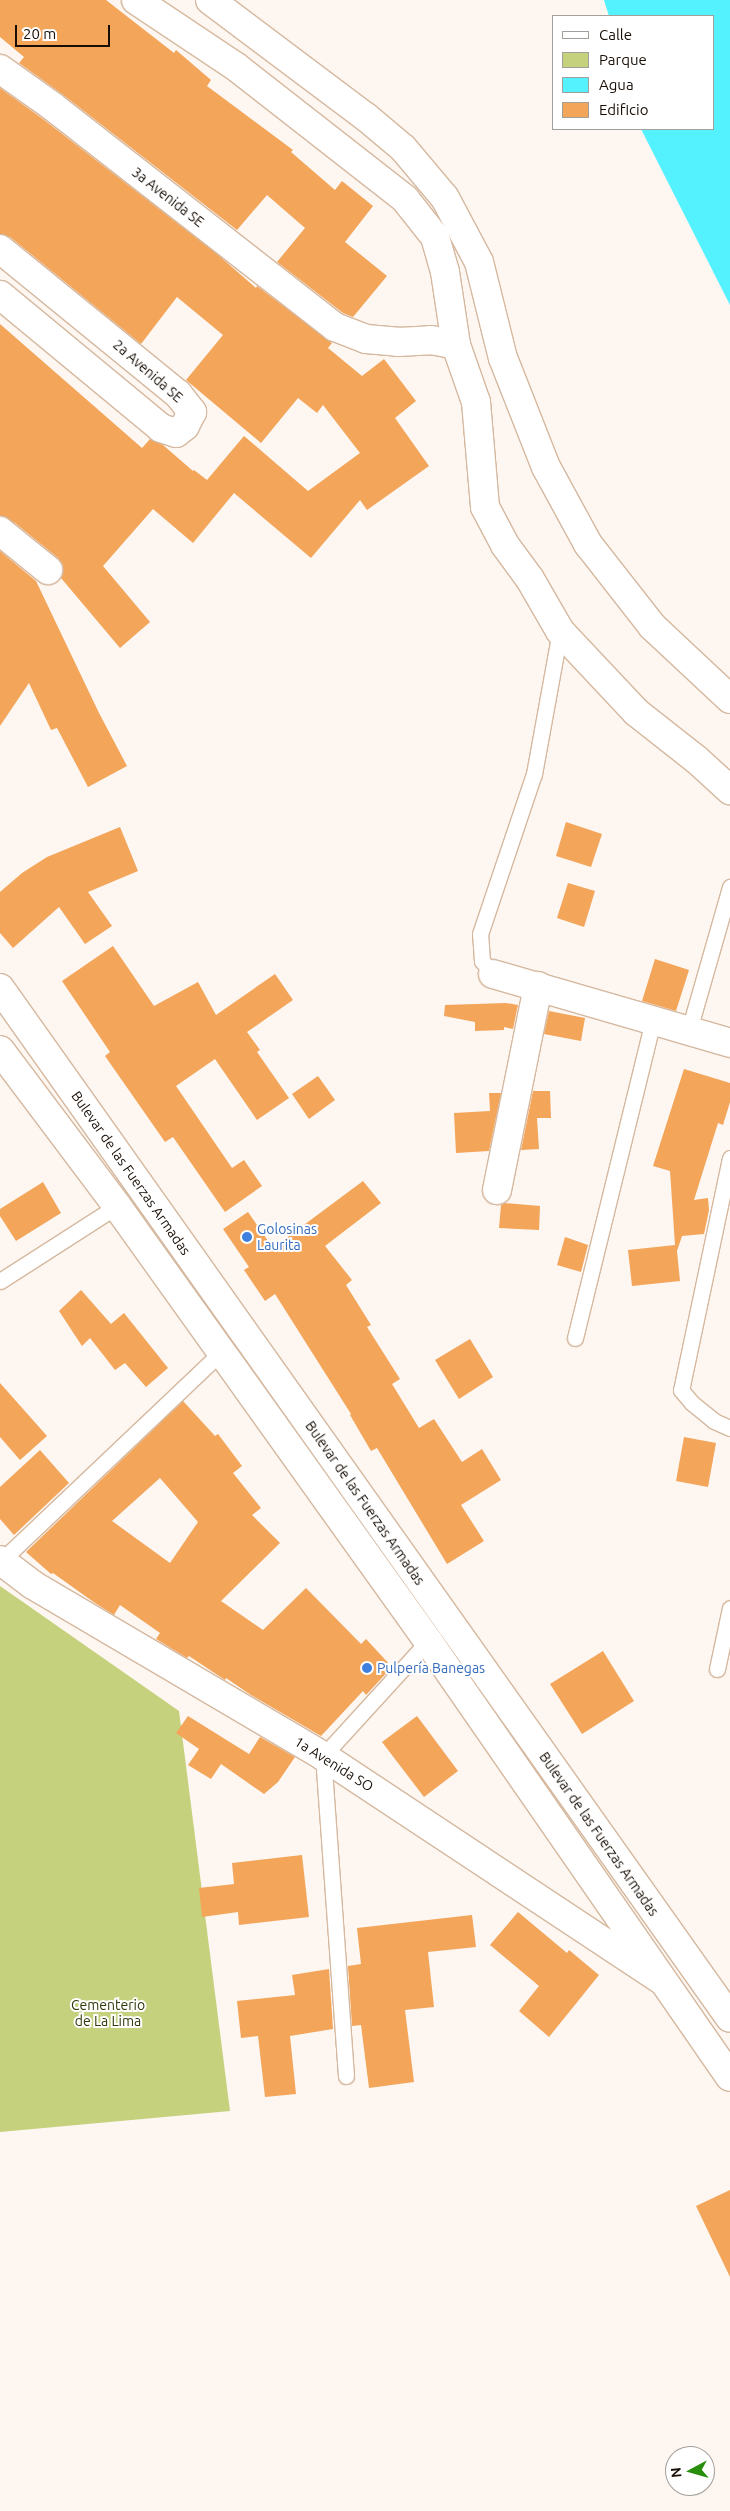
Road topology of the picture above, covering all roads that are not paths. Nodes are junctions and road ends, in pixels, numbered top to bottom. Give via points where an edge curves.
1 (136, 0) edge
2 (210, 0) edge
3 (0, 69) edge
4 (0, 249) edge
5 (0, 295) edge
6 (456, 344) junction
7 (0, 530) edge
8 (48, 570) dead end
9 (560, 632) junction
10 (730, 699) edge
11 (730, 790) edge
12 (730, 887) edge
13 (493, 974) joint
14 (538, 986) junction
15 (0, 988) edge
16 (653, 1020) junction
17 (689, 1030) junction
18 (730, 1043) edge
19 (0, 1050) edge
20 (730, 1158) edge
21 (497, 1190) dead end
22 (116, 1206) junction
23 (0, 1281) edge
24 (575, 1338) dead end
25 (221, 1352) junction
26 (730, 1428) edge
27 (0, 1561) edge
28 (730, 1608) edge
29 (428, 1641) junction
30 (717, 1669) dead end
31 (323, 1756) junction
32 (662, 1980) junction
33 (730, 2018) edge
34 (346, 2076) dead end
35 (730, 2077) edge

1 - 6 street via 235,66 405,199 435,237 445,272
2 - 10 street via 374,123 403,148 445,198 478,262 503,358 546,466 588,544 652,626
3 - 6 street, 3a Avenida SE via 335,327 366,339 398,342 431,340
4 - 5 street, 2a Avenida SE via 178,394 192,412 186,426 176,433 161,428
6 - 9 street via 476,402 485,507
7 - 8 street
9 - 11 street via 636,712
9 - 13 lane via 534,774 480,934 482,960
12 - 17 lane
13 - 14 street
14 - 16 street
14 - 21 street
15 - 33 street, Bulevar de las Fuerzas Armadas
16 - 17 street
16 - 24 lane
17 - 18 street
19 - 22 street, Bulevar de las Fuerzas Armadas
20 - 26 lane via 681,1390 714,1421
22 - 23 lane
22 - 25 street, Bulevar de las Fuerzas Armadas
25 - 27 lane
25 - 29 street, Bulevar de las Fuerzas Armadas
27 - 31 street, 1a Avenida SO via 33,1585
28 - 30 lane
29 - 31 lane
29 - 32 street, Bulevar de las Fuerzas Armadas
31 - 32 street, 1a Avenida SO
31 - 34 lane
32 - 35 street, Bulevar de las Fuerzas Armadas

